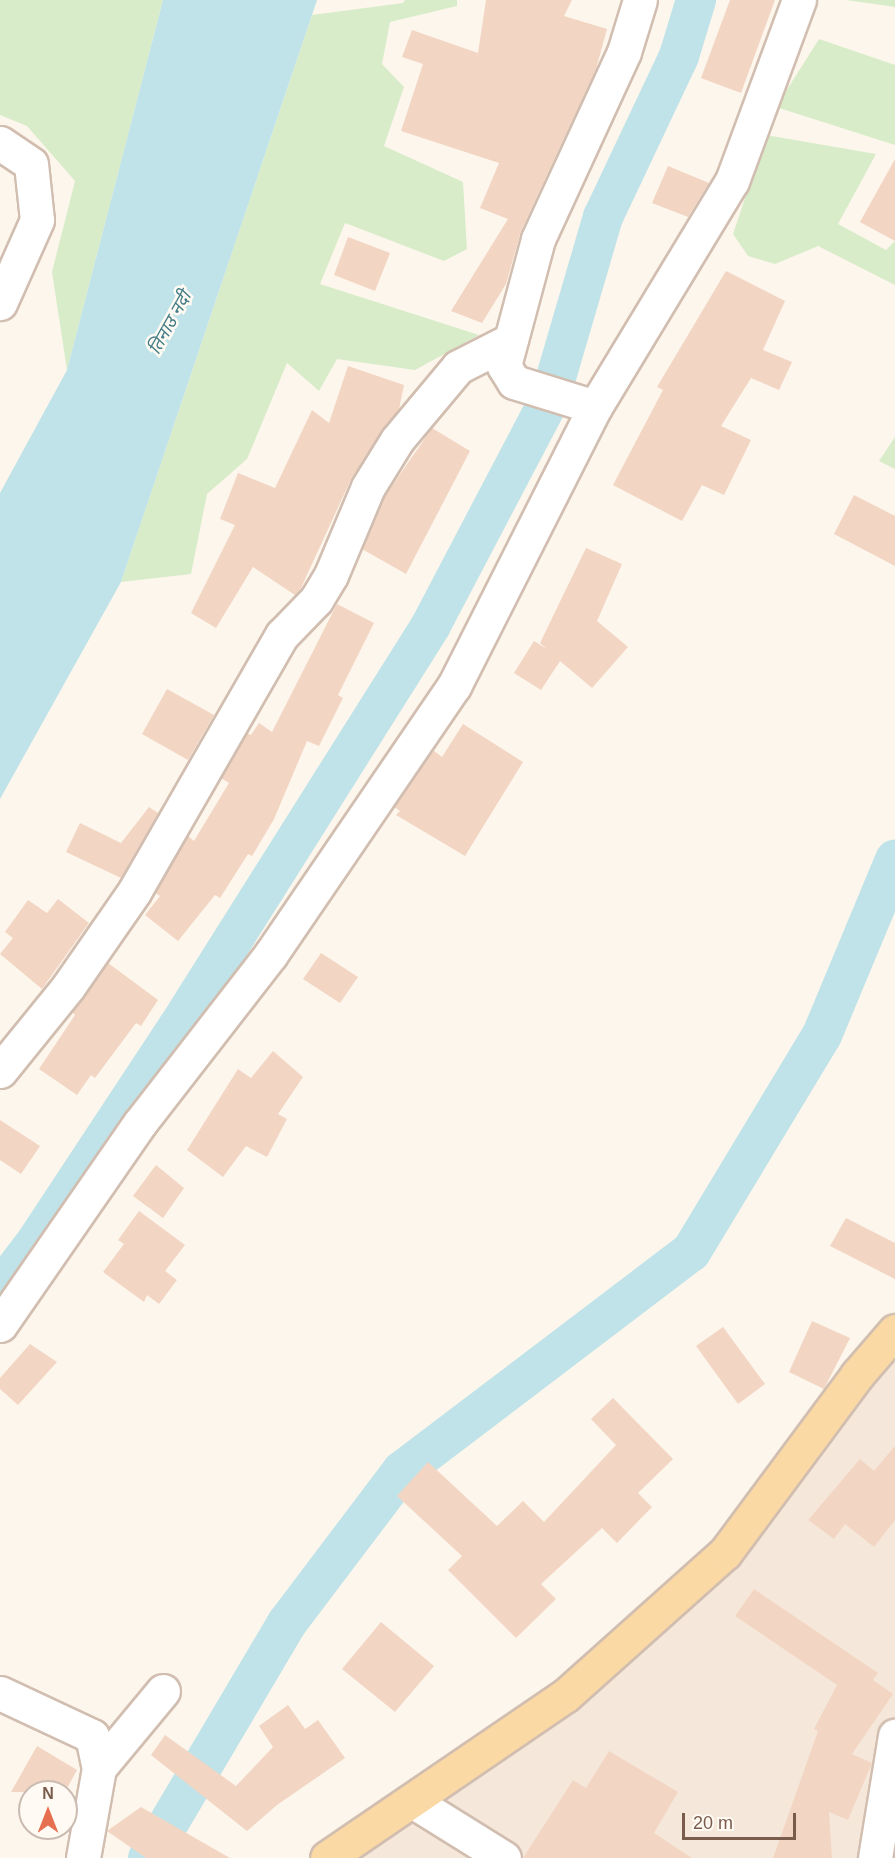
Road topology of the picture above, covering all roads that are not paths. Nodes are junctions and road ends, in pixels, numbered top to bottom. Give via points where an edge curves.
1 (640, 0) edge
2 (799, 0) edge
3 (0, 143) edge
4 (0, 303) edge
5 (507, 353) junction
6 (595, 407) junction
7 (0, 1071) edge
8 (0, 1326) edge
9 (895, 1331) edge
10 (163, 1692) dead end
11 (0, 1693) edge
12 (895, 1736) edge
13 (99, 1768) junction
14 (414, 1802) junction
15 (83, 1858) edge
16 (327, 1858) edge
17 (504, 1858) edge
18 (875, 1858) edge

1 - 5 street via 624,52 538,239
2 - 6 street via 732,181
3 - 4 street via 31,164 37,220
5 - 6 street via 514,382
5 - 7 street via 458,367 397,440 368,487 331,576 316,600 282,635 134,892 68,987
6 - 8 street via 454,686 271,954 140,1123
9 - 14 main road via 725,1553 566,1695
10 - 13 street
11 - 13 street via 92,1736
12 - 18 street
13 - 15 street
14 - 16 main road
14 - 17 street

